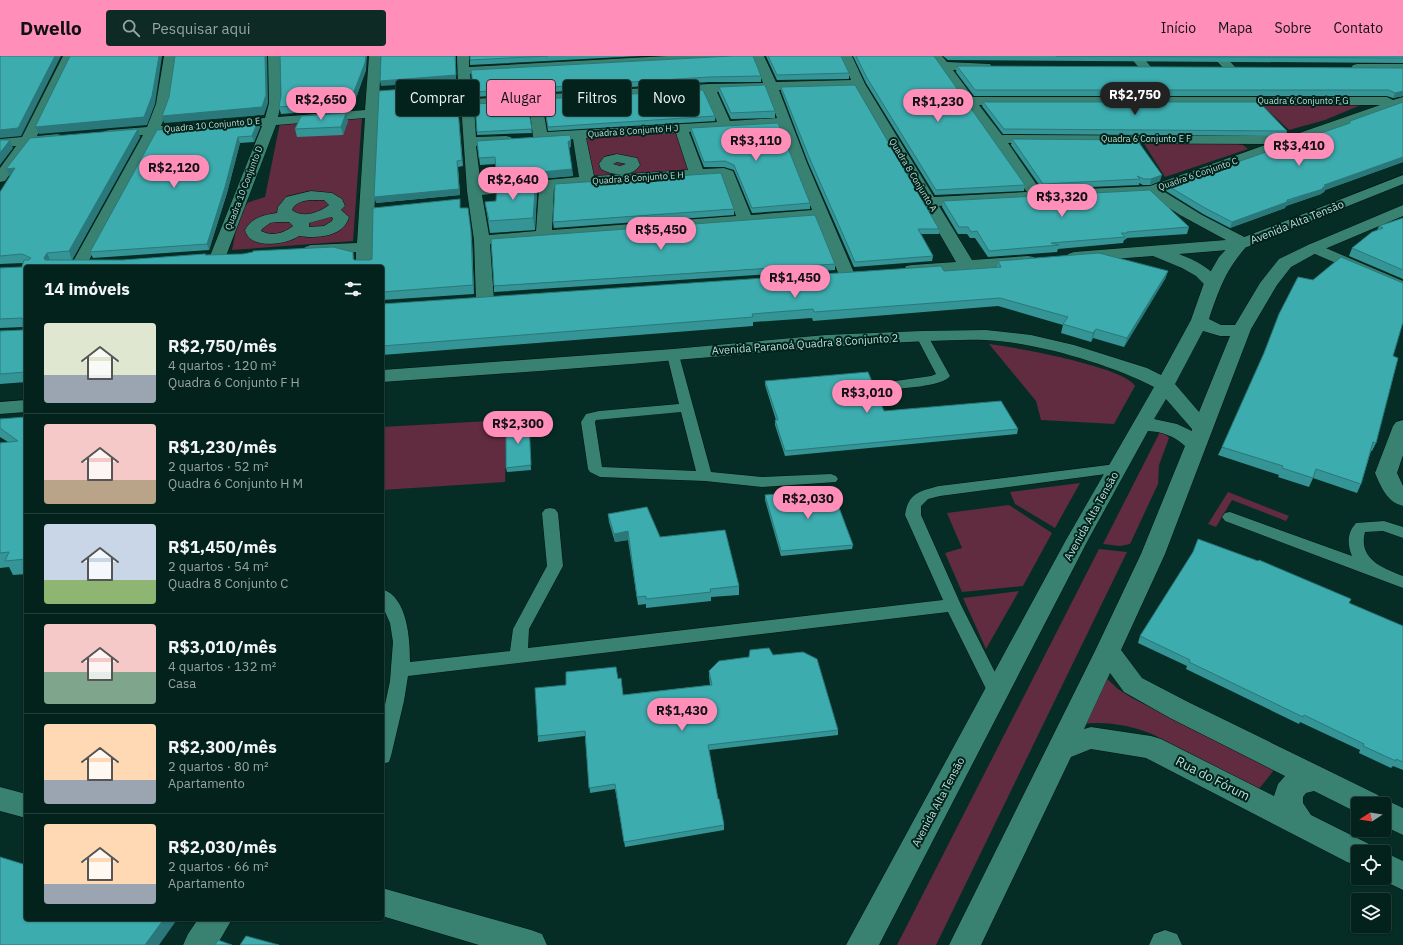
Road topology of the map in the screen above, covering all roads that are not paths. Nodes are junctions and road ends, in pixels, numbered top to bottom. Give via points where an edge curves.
1 (68, 56) edge
2 (170, 56) edge
3 (274, 56) edge
4 (375, 56) edge
5 (463, 56) edge
6 (732, 56) edge
7 (758, 56) edge
8 (846, 56) edge
9 (1136, 56) edge
10 (705, 57) edge
11 (521, 61) edge
12 (940, 61) edge
13 (1217, 62) edge
14 (998, 67) edge
15 (1130, 67) edge
16 (1145, 67) junction
17 (1159, 67) edge
18 (1246, 68) edge
19 (1348, 68) edge
20 (1403, 68) edge
21 (463, 71) junction
22 (464, 80) edge
23 (859, 84) junction
24 (771, 86) junction
25 (709, 88) junction
26 (1196, 90) edge
27 (389, 91) edge
28 (374, 92) junction
29 (555, 98) edge
30 (970, 101) junction
31 (1204, 101) junction
32 (1403, 101) edge
33 (371, 114) junction
34 (467, 116) edge
35 (538, 116) edge
36 (271, 120) junction
37 (784, 122) junction
38 (725, 125) junction
39 (681, 128) junction
40 (153, 130) junction
41 (98, 135) edge
42 (579, 135) junction
43 (66, 137) edge
44 (541, 137) junction
45 (998, 138) junction
46 (1294, 140) junction
47 (27, 141) junction
48 (468, 142) junction
49 (0, 143) edge
50 (697, 174) junction
51 (0, 178) edge
52 (1403, 179) edge
53 (587, 181) junction
54 (547, 184) junction
55 (1152, 190) junction
56 (1037, 196) junction
57 (470, 198) junction
58 (929, 202) junction
59 (1403, 210) edge
60 (821, 214) junction
61 (745, 220) junction
62 (295, 224) joint
63 (544, 234) junction
64 (482, 240) junction
65 (1242, 243) junction
66 (365, 248) junction
67 (1314, 248) junction
68 (1153, 251) junction
69 (262, 253) edge
70 (217, 256) edge
71 (79, 265) edge
72 (364, 265) edge
73 (967, 266) junction
74 (899, 271) edge
75 (846, 275) edge
76 (1213, 283) junction
77 (1403, 287) edge
78 (485, 300) edge
79 (1200, 320) junction
80 (1242, 329) junction
81 (922, 336) junction
82 (673, 355) junction
83 (384, 376) edge
84 (1165, 385) junction
85 (886, 386) dead end
86 (24, 406) edge
87 (687, 407) junction
88 (0, 408) edge
89 (1141, 425) junction
90 (1403, 426) edge
91 (1199, 436) junction
92 (1116, 469) junction
93 (705, 476) junction
94 (831, 479) dead end
95 (1403, 499) edge
96 (550, 513) dead end
97 (1230, 516) dead end
98 (1403, 533) edge
99 (1378, 572) junction
100 (1403, 582) edge
101 (384, 597) edge
102 (953, 605) junction
103 (1108, 651) junction
104 (518, 656) junction
105 (401, 670) junction
106 (996, 692) junction
107 (384, 747) edge
108 (1060, 749) junction
109 (1316, 778) junction
110 (1354, 797) edge
111 (0, 799) edge
112 (24, 805) edge
113 (1391, 816) edge
114 (1300, 822) junction
115 (1403, 822) edge
116 (1351, 848) edge
117 (1391, 870) edge
118 (1403, 876) edge
119 (384, 903) edge
120 (215, 921) edge
121 (199, 945) edge
122 (531, 945) edge
123 (862, 945) edge
124 (965, 945) edge

1 - 47 street
2 - 40 street via 163,104
3 - 36 street, Quadra 10 Conjunto D via 275,103
4 - 28 street
5 - 21 street
6 - 10 street
7 - 24 street
8 - 23 street, Quadra 8 Conjunto A
9 - 16 street
10 - 11 street
11 - 21 street
12 - 14 street
12 - 30 street
13 - 18 street via 1230,68
15 - 16 street
16 - 17 street
19 - 20 street
21 - 22 street
23 - 24 street
23 - 58 street, Quadra 8 Conjunto A
24 - 25 street
24 - 37 street
25 - 29 street
25 - 38 street
26 - 31 street
27 - 28 street
28 - 33 street
30 - 31 street, Quadra 6 Conjunto F G
30 - 45 street
31 - 32 street, Quadra 6 Conjunto F G
32 - 46 street, Quadra 6 Conjunto C
33 - 36 street, Quadra 10 Conjunto D E
33 - 66 street via 373,210
34 - 48 street
35 - 44 street
36 - 40 street, Quadra 10 Conjunto D E
36 - 70 street, Quadra 10 Conjunto D
37 - 38 street, Quadra 8 Conjunto H J
37 - 60 street
38 - 39 street, Quadra 8 Conjunto H J
39 - 42 street, Quadra 8 Conjunto H J
39 - 50 street
40 - 41 street, Quadra 10 Conjunto D E
40 - 71 street
42 - 44 street, Quadra 8 Conjunto H J
42 - 53 street
43 - 47 street
44 - 48 street, Quadra 8 Conjunto H J
45 - 46 street, Quadra 6 Conjunto E F
45 - 56 street
46 - 55 street, Quadra 6 Conjunto C
47 - 49 street
47 - 51 street
48 - 57 street
50 - 53 street, Quadra 8 Conjunto E H
50 - 61 street, Quadra 8 Conjunto E H via 728,174
52 - 65 street, Avenida Alta Tensão
53 - 54 street, Quadra 8 Conjunto E H
54 - 57 street, Quadra 8 Conjunto E H
54 - 63 street
55 - 56 street, Quadra 6 Conjunto C
55 - 65 street via 1176,207
56 - 58 street, Quadra 6 Conjunto C
57 - 64 street
58 - 73 street, Quadra 8 Conjunto A
59 - 67 street
60 - 61 street
60 - 75 street
61 - 63 street
62 - 62 street via 319,232 334,228 341,217 332,211 337,202 323,195 292,200 284,211
63 - 64 street
64 - 78 street
65 - 68 street
65 - 76 street, Avenida Alta Tensão via 1225,261
66 - 69 street
66 - 72 street
67 - 77 street
67 - 80 street via 1285,263 1269,283
68 - 73 street
68 - 76 street via 1172,256 1204,273
73 - 74 street
76 - 79 street, Avenida Alta Tensão
79 - 80 street via 1218,330 1232,332
79 - 84 street, Avenida Alta Tensão
80 - 91 street
81 - 82 street, Avenida Paranoá Quadra 8 Conjunto 2 via 826,341
81 - 84 street, Avenida Paranoá Quadra 8 Conjunto 2 via 986,335 1031,341 1067,349 1140,372
81 - 85 lane via 943,376 934,380
82 - 83 street, Avenida Paranoá Quadra 8 Conjunto 2
82 - 87 lane
84 - 89 street, Avenida Alta Tensão
84 - 91 street, Avenida Paranoá Quadra 8 Conjunto 2
86 - 88 street
87 - 93 lane
87 - 93 lane via 591,417 588,422 594,468 600,472
89 - 91 street via 1162,425 1186,435
89 - 92 street, Avenida Alta Tensão
90 - 95 street via 1386,473 1393,489
91 - 103 street via 1153,554
92 - 102 lane via 939,491 923,496 914,504 913,515
92 - 106 street, Avenida Alta Tensão
93 - 94 lane via 762,482
96 - 104 lane via 555,566 521,629
97 - 99 lane
98 - 99 lane via 1372,526 1362,527 1357,531 1357,554
99 - 100 lane
101 - 105 lane via 392,605 400,631
102 - 104 lane
102 - 106 lane
103 - 108 street
103 - 109 street via 1133,685
104 - 105 lane
105 - 107 lane
106 - 123 street, Avenida Alta Tensão
108 - 114 street, Rua do Fórum via 1091,738 1151,747
108 - 124 street
109 - 110 street
109 - 114 street via 1297,783 1288,793 1289,807
111 - 112 street
113 - 115 street
114 - 116 street, Rua do Fórum
117 - 118 street
119 - 122 street
120 - 121 street

